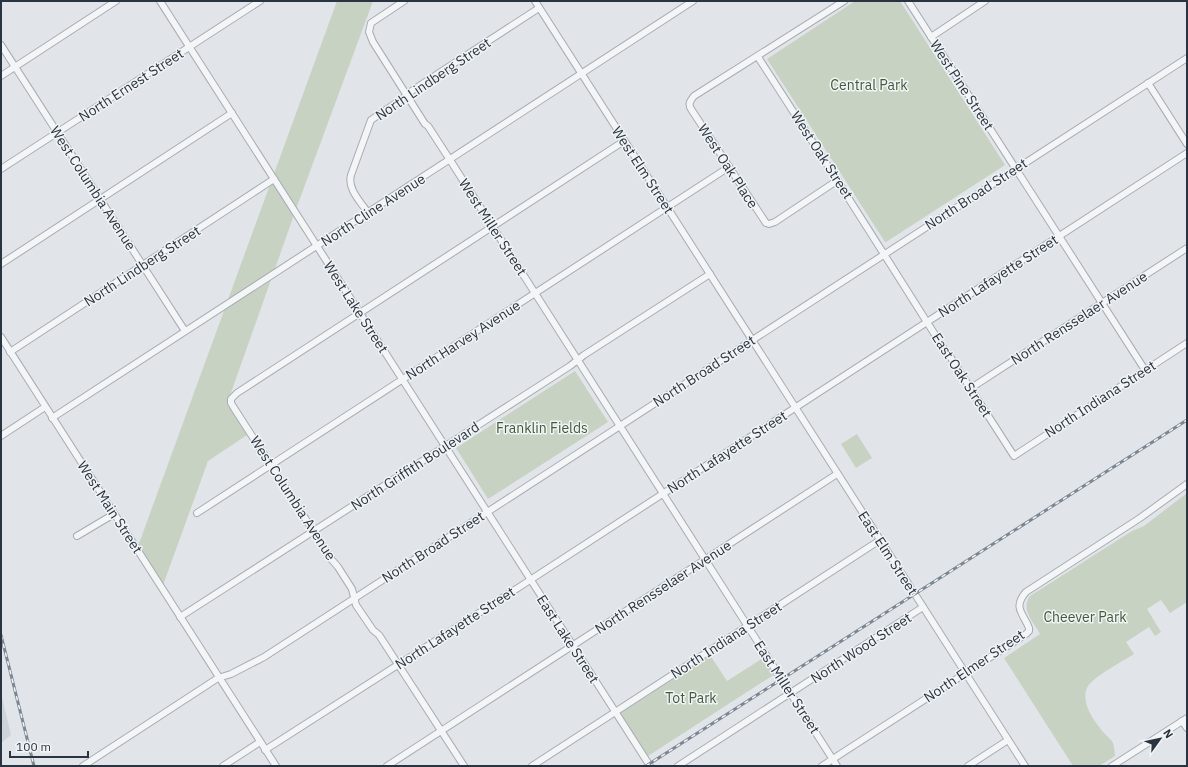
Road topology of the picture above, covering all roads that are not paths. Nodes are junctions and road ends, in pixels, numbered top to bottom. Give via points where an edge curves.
1 (116, 1) edge
2 (160, 1) edge
3 (260, 1) edge
4 (404, 1) edge
5 (534, 1) edge
6 (694, 1) edge
7 (844, 1) edge
8 (908, 1) edge
9 (985, 1) edge
10 (539, 8) junction
11 (930, 37) junction
12 (1, 45) edge
13 (190, 47) junction
14 (758, 57) junction
15 (1187, 58) edge
16 (15, 66) junction
17 (581, 74) junction
18 (1, 76) edge
19 (1148, 83) junction
20 (406, 95) junction
21 (232, 113) junction
22 (57, 133) junction
23 (624, 141) junction
24 (1187, 144) edge
25 (1187, 153) edge
26 (450, 160) junction
27 (729, 167) junction
28 (1, 169) edge
29 (1016, 169) junction
30 (274, 179) junction
31 (838, 180) junction
32 (100, 199) junction
33 (667, 207) junction
34 (368, 213) junction
35 (492, 226) junction
36 (1059, 237) junction
37 (317, 246) junction
38 (1187, 248) edge
39 (884, 254) junction
40 (1, 264) edge
41 (142, 265) junction
42 (710, 274) junction
43 (535, 293) junction
44 (1102, 303) junction
45 (360, 312) junction
46 (927, 322) junction
47 (185, 331) junction
48 (1, 337) edge
49 (752, 340) junction
50 (1187, 343) edge
51 (10, 352) junction
52 (578, 360) junction
53 (1145, 370) junction
54 (403, 379) junction
55 (971, 388) junction
56 (45, 406) junction
57 (795, 408) junction
58 (52, 418) junction
59 (620, 426) junction
60 (1, 436) edge
61 (446, 446) junction
62 (1014, 456) joint
63 (271, 465) junction
64 (837, 474) junction
65 (1187, 484) edge
66 (663, 493) junction
67 (488, 511) junction
68 (197, 513) dead end
69 (114, 514) junction
70 (313, 532) junction
71 (77, 536) dead end
72 (880, 540) junction
73 (705, 560) junction
74 (530, 579) junction
75 (355, 598) junction
76 (923, 607) junction
77 (180, 618) junction
78 (748, 626) junction
79 (573, 646) junction
80 (398, 664) junction
81 (965, 673) junction
82 (218, 678) junction
83 (791, 693) junction
84 (615, 712) junction
85 (1185, 719) edge
86 (1187, 728) edge
87 (441, 731) junction
88 (1008, 740) junction
89 (260, 742) junction
90 (265, 750) junction
91 (833, 759) junction
92 (92, 763) edge
93 (83, 766) edge
94 (223, 766) edge
95 (276, 766) edge
96 (387, 766) edge
97 (464, 766) edge
98 (532, 766) edge
99 (650, 766) edge
100 (678, 766) edge
101 (822, 766) edge
102 (837, 766) edge
103 (968, 766) edge
104 (1025, 766) edge
105 (1112, 766) edge

1 - 16 street
2 - 13 street, West Lake Street
3 - 13 street, North Ernest Street
4 - 20 street, West Miller Street via 371,23 369,28 373,42
5 - 10 street, West Elm Street
6 - 17 street, North Cline Avenue
7 - 14 street
8 - 11 street, West Pine Street
9 - 11 street
10 - 17 street, West Elm Street
10 - 20 street, North Lindberg Street
11 - 29 street, West Pine Street
12 - 16 street, West Columbia Avenue
13 - 21 street, West Lake Street
13 - 22 street, North Ernest Street
14 - 27 street, West Oak Place via 694,96 689,104
14 - 31 street, West Oak Street
15 - 19 street, North Broad Street
16 - 18 street
16 - 22 street, West Columbia Avenue
17 - 23 street, West Elm Street
17 - 26 street, North Cline Avenue
19 - 24 street
19 - 29 street, North Broad Street
20 - 26 street, West Miller Street
20 - 34 street, North Lindberg Street via 371,120 351,175 351,186
21 - 30 street, West Lake Street
21 - 32 street
22 - 28 street, North Ernest Street
22 - 32 street, West Columbia Avenue
23 - 33 street, West Elm Street
23 - 35 street
25 - 36 street, North Lafayette Street
26 - 34 street, North Cline Avenue
26 - 35 street, West Miller Street
27 - 31 street, West Oak Place via 763,220 769,224
27 - 33 street, North Harvey Avenue
29 - 36 street, West Pine Street
29 - 39 street, North Broad Street
30 - 37 street, West Lake Street
30 - 41 street, North Lindberg Street
31 - 39 street, West Oak Street
32 - 40 street
32 - 41 street, West Columbia Avenue
33 - 42 street, West Elm Street
33 - 43 street, North Harvey Avenue
34 - 37 street, North Cline Avenue
35 - 43 street, West Miller Street
35 - 45 street
36 - 44 street, West Pine Street
36 - 46 street, North Lafayette Street
37 - 45 street, West Lake Street
37 - 47 street, North Cline Avenue
38 - 44 street, North Rensselaer Avenue
39 - 46 street, East Oak Street
39 - 49 street, North Broad Street
41 - 47 street, West Columbia Avenue
41 - 51 street, North Lindberg Street
42 - 49 street, West Elm Street
42 - 52 street, North Griffith Boulevard
43 - 52 street, West Miller Street
43 - 54 street, North Harvey Avenue
44 - 53 street, West Pine Street
44 - 55 street, North Rensselaer Avenue
45 - 54 street, West Lake Street
45 - 63 street, West Columbia Avenue via 231,398 231,403
46 - 55 street, East Oak Street
46 - 57 street, North Lafayette Street
47 - 58 street, North Cline Avenue
48 - 51 street, West Main Street
49 - 57 street, East Elm Street
49 - 59 street, North Broad Street
50 - 53 street, North Indiana Street
51 - 56 street, West Main Street
52 - 59 street, West Miller Street
52 - 61 street, North Griffith Boulevard
53 - 62 street, North Indiana Street
54 - 61 street, West Lake Street
54 - 63 street, North Harvey Avenue
55 - 62 street, East Oak Street
56 - 58 street, West Main Street
56 - 60 street
57 - 64 street, East Elm Street
57 - 66 street, North Lafayette Street
58 - 69 street, West Main Street
59 - 66 street, East Miller Street
59 - 67 street, North Broad Street
61 - 67 street, West Lake Street
61 - 70 street, North Griffith Boulevard
63 - 68 street, North Harvey Avenue
63 - 70 street, West Columbia Avenue
64 - 72 street, East Elm Street
64 - 73 street, North Rensselaer Avenue
65 - 81 street, North Elmer Street via 1140,518 1026,592 1021,599 1020,607 1029,626 1028,633
66 - 73 street, East Miller Street
66 - 74 street, North Lafayette Street
67 - 74 street, East Lake Street
67 - 75 street, North Broad Street
69 - 71 street
69 - 77 street, West Main Street
70 - 75 street, West Columbia Avenue via 338,567
70 - 77 street, North Griffith Boulevard
72 - 76 street, East Elm Street
72 - 78 street, North Indiana Street
73 - 78 street, East Miller Street
73 - 79 street, North Rensselaer Avenue
74 - 79 street, East Lake Street
74 - 80 street, North Lafayette Street
75 - 80 street, West Columbia Avenue via 356,605
75 - 82 street, North Broad Street via 264,657
76 - 81 street, East Elm Street
76 - 83 street, North Wood Street
77 - 82 street, West Main Street
78 - 83 street, East Miller Street
78 - 84 street, North Indiana Street
79 - 84 street, East Lake Street
79 - 87 street, North Rensselaer Avenue
80 - 87 street, West Columbia Avenue
80 - 90 street, North Lafayette Street
81 - 88 street, East Elm Street
81 - 91 street, North Elmer Street
82 - 89 street, West Main Street
82 - 92 street, North Broad Street
83 - 91 street, East Miller Street
83 - 100 street, North Wood Street
84 - 98 street, North Indiana Street
84 - 99 street, East Lake Street
85 - 86 street
85 - 105 street
87 - 96 street, North Rensselaer Avenue
87 - 97 street, West Columbia Avenue
88 - 103 street
88 - 104 street, East Elm Street
89 - 90 street, West Main Street
89 - 94 street
90 - 95 street, West Main Street
91 - 101 street, North Elmer Street
91 - 102 street, East Miller Street
92 - 93 street, North Broad Street

